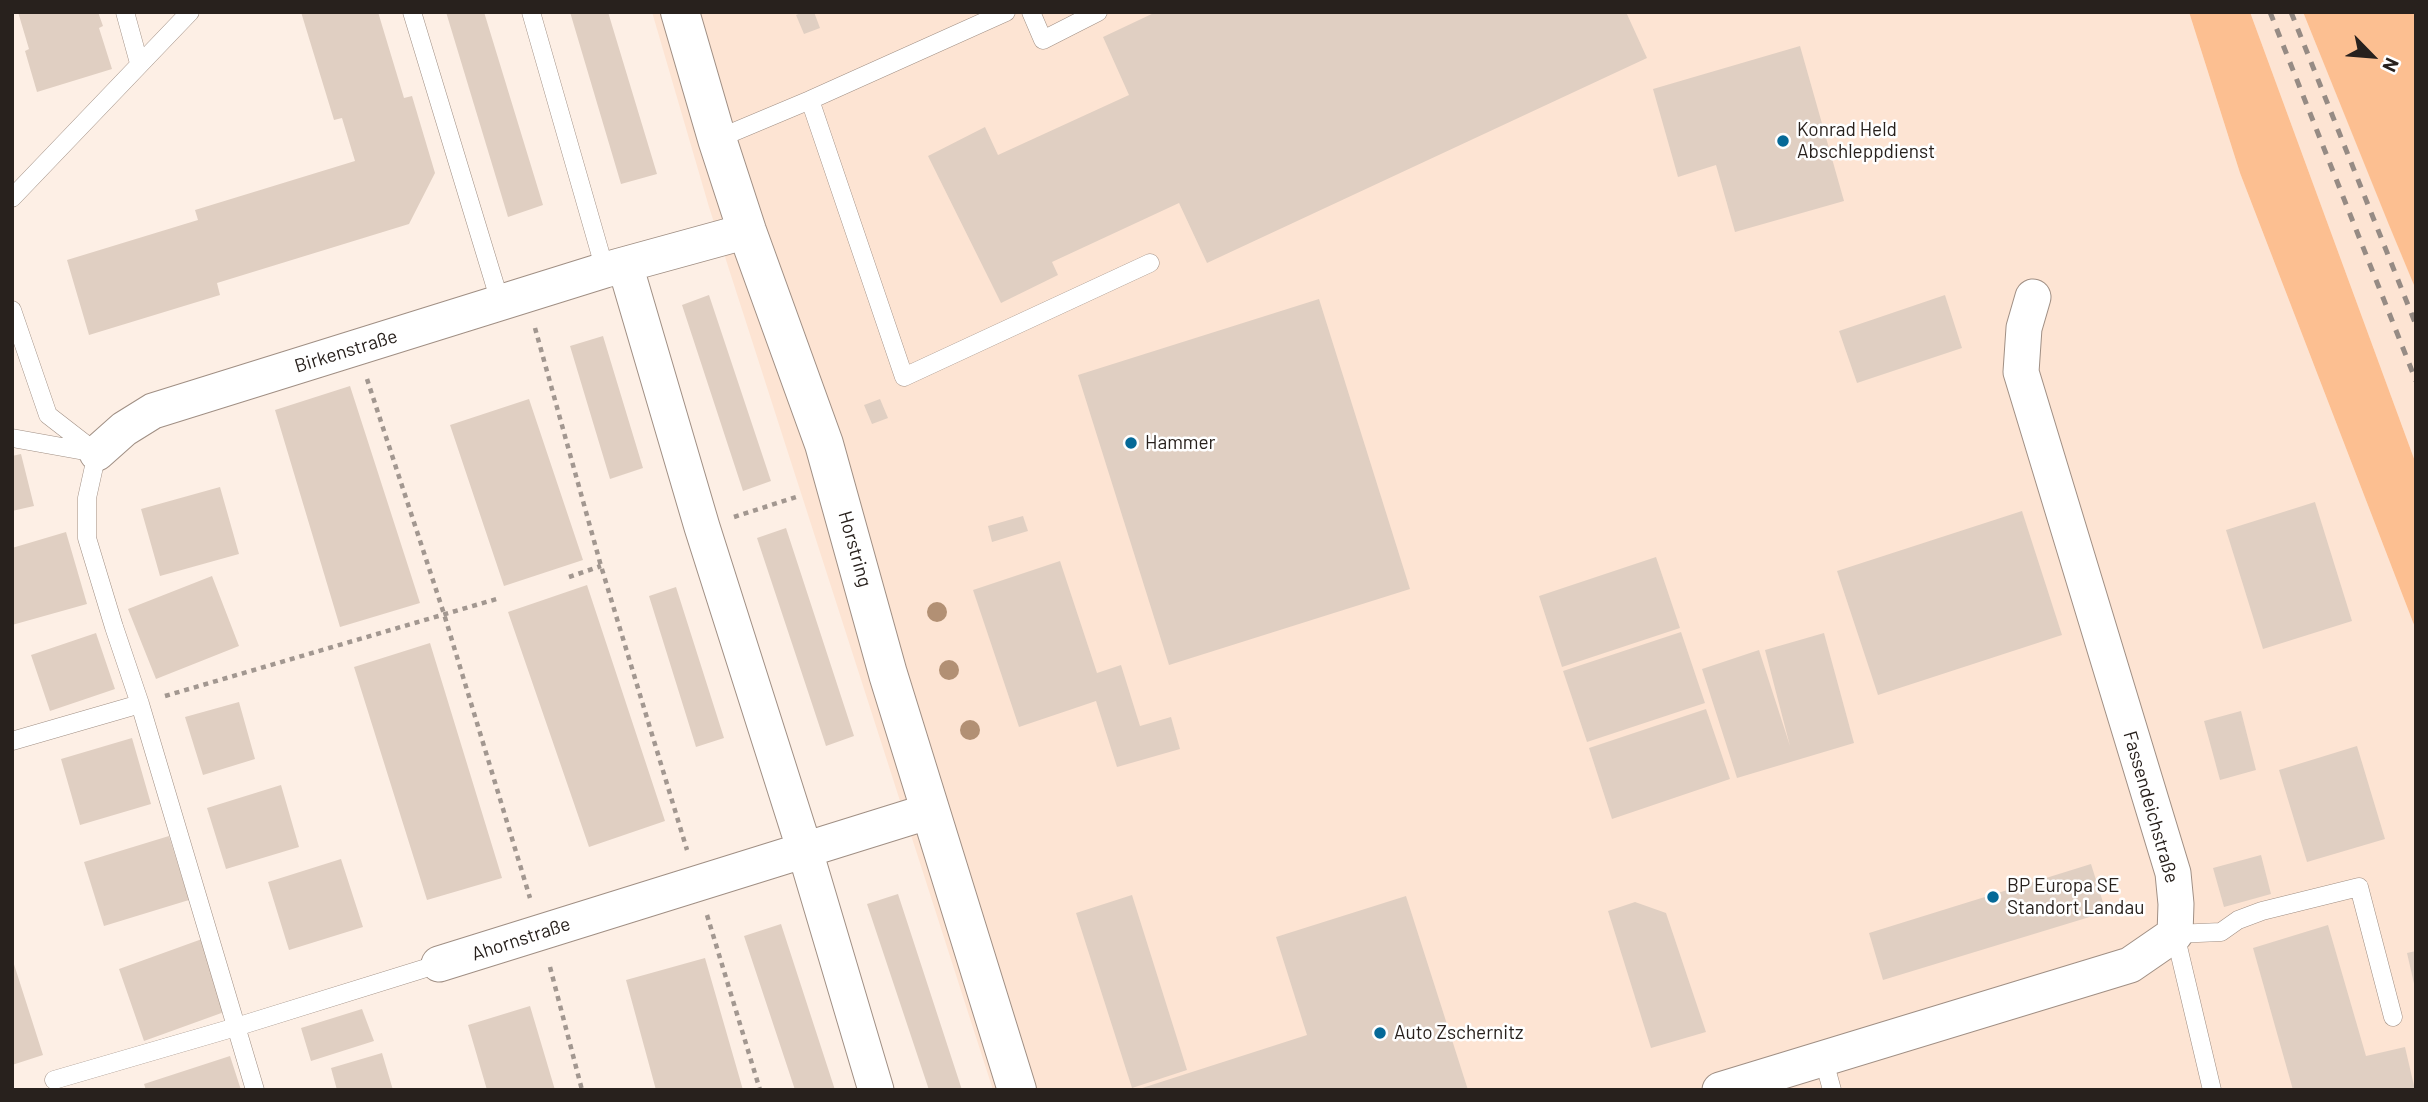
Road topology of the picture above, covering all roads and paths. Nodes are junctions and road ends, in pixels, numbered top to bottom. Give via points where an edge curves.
1 (125, 12) edge
2 (190, 12) edge
3 (412, 12) edge
4 (531, 12) edge
5 (680, 12) edge
6 (1006, 12) edge
7 (1031, 12) edge
8 (1098, 12) edge
9 (139, 63) junction
10 (810, 100) junction
11 (717, 139) junction
12 (12, 198) edge
13 (747, 230) junction
14 (1150, 263) dead end
15 (615, 267) junction
16 (2033, 297) dead end
17 (513, 301) junction
18 (12, 310) edge
19 (357, 348) junction
20 (12, 438) edge
21 (97, 453) junction
22 (836, 484) junction
23 (702, 527) junction
24 (601, 566) junction
25 (569, 577) dead end
26 (500, 598) dead end
27 (444, 614) junction
28 (140, 704) junction
29 (12, 741) edge
30 (930, 811) junction
31 (805, 851) junction
32 (698, 883) junction
33 (540, 932) junction
34 (2175, 934) junction
35 (439, 964) joint
36 (2393, 1017) dead end
37 (236, 1027) junction
38 (1823, 1057) junction
39 (54, 1080) dead end
40 (255, 1090) edge
41 (582, 1090) edge
42 (760, 1090) edge
43 (876, 1090) edge
44 (1017, 1090) edge
45 (1720, 1090) edge
46 (1832, 1090) edge
47 (2212, 1090) edge

1 - 9 lane
2 - 9 lane
3 - 17 lane
4 - 15 lane
5 - 11 street, Horstring
6 - 10 lane
7 - 8 lane via 1043,40
9 - 12 lane
10 - 11 lane
10 - 14 lane via 904,377
11 - 13 street, Horstring
13 - 15 street, Birkenstraße
13 - 22 street, Horstring
15 - 17 street, Birkenstraße
15 - 23 street
16 - 34 street, Fassendeichstraße via 2024,328 2021,372 2173,873
17 - 19 street, Birkenstraße
17 - 24 path
18 - 21 lane via 48,415
19 - 21 street, Birkenstraße via 153,411
19 - 27 path
20 - 21 lane
21 - 28 lane via 87,498 87,537
22 - 23 path
22 - 30 street, Horstring
23 - 31 street
24 - 25 path
24 - 32 path
26 - 27 path
27 - 28 path
27 - 33 path
28 - 29 lane
28 - 37 lane
30 - 31 street, Ahornstraße
30 - 44 street, Horstring
31 - 32 street, Ahornstraße
31 - 43 street
32 - 33 street, Ahornstraße
32 - 42 path
33 - 35 street, Ahornstraße
33 - 41 path
34 - 36 lane via 2221,932 2262,911 2359,887
34 - 38 street via 2130,965
34 - 47 lane
35 - 37 lane, Ahornstraße
37 - 39 lane, Ahornstraße
37 - 40 lane
38 - 45 street
38 - 46 lane

